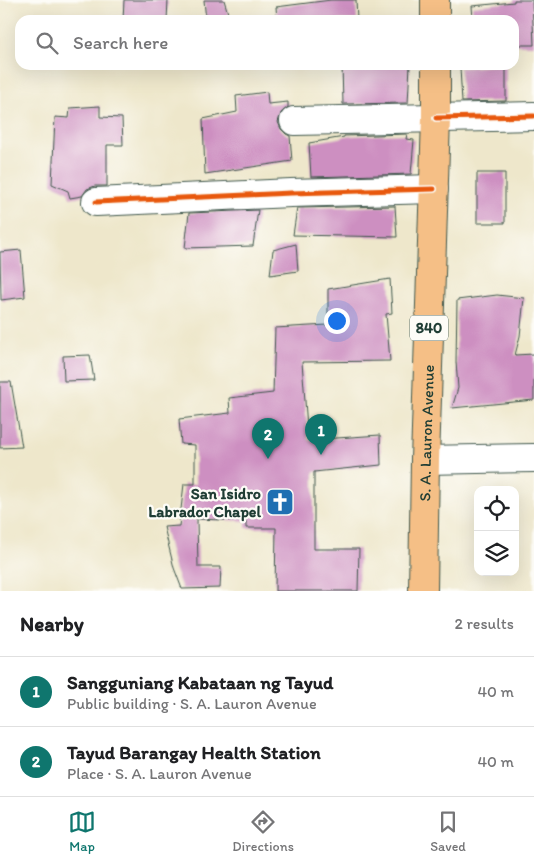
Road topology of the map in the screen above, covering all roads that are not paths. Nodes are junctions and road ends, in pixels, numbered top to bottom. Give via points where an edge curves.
1 (435, 0) edge
2 (435, 15) edge
3 (436, 70) edge
4 (534, 116) edge
5 (436, 118) junction
6 (294, 121) dead end
7 (434, 189) junction
8 (96, 202) dead end
9 (534, 458) edge
10 (425, 460) junction
11 (423, 591) edge

1 - 2 highway
3 - 5 highway, S. A. Lauron Avenue / 840
4 - 5 street
5 - 6 street
5 - 7 highway, S. A. Lauron Avenue / 840
7 - 8 street
7 - 10 highway, S. A. Lauron Avenue / 840
9 - 10 street
10 - 11 highway, S. A. Lauron Avenue / 840

